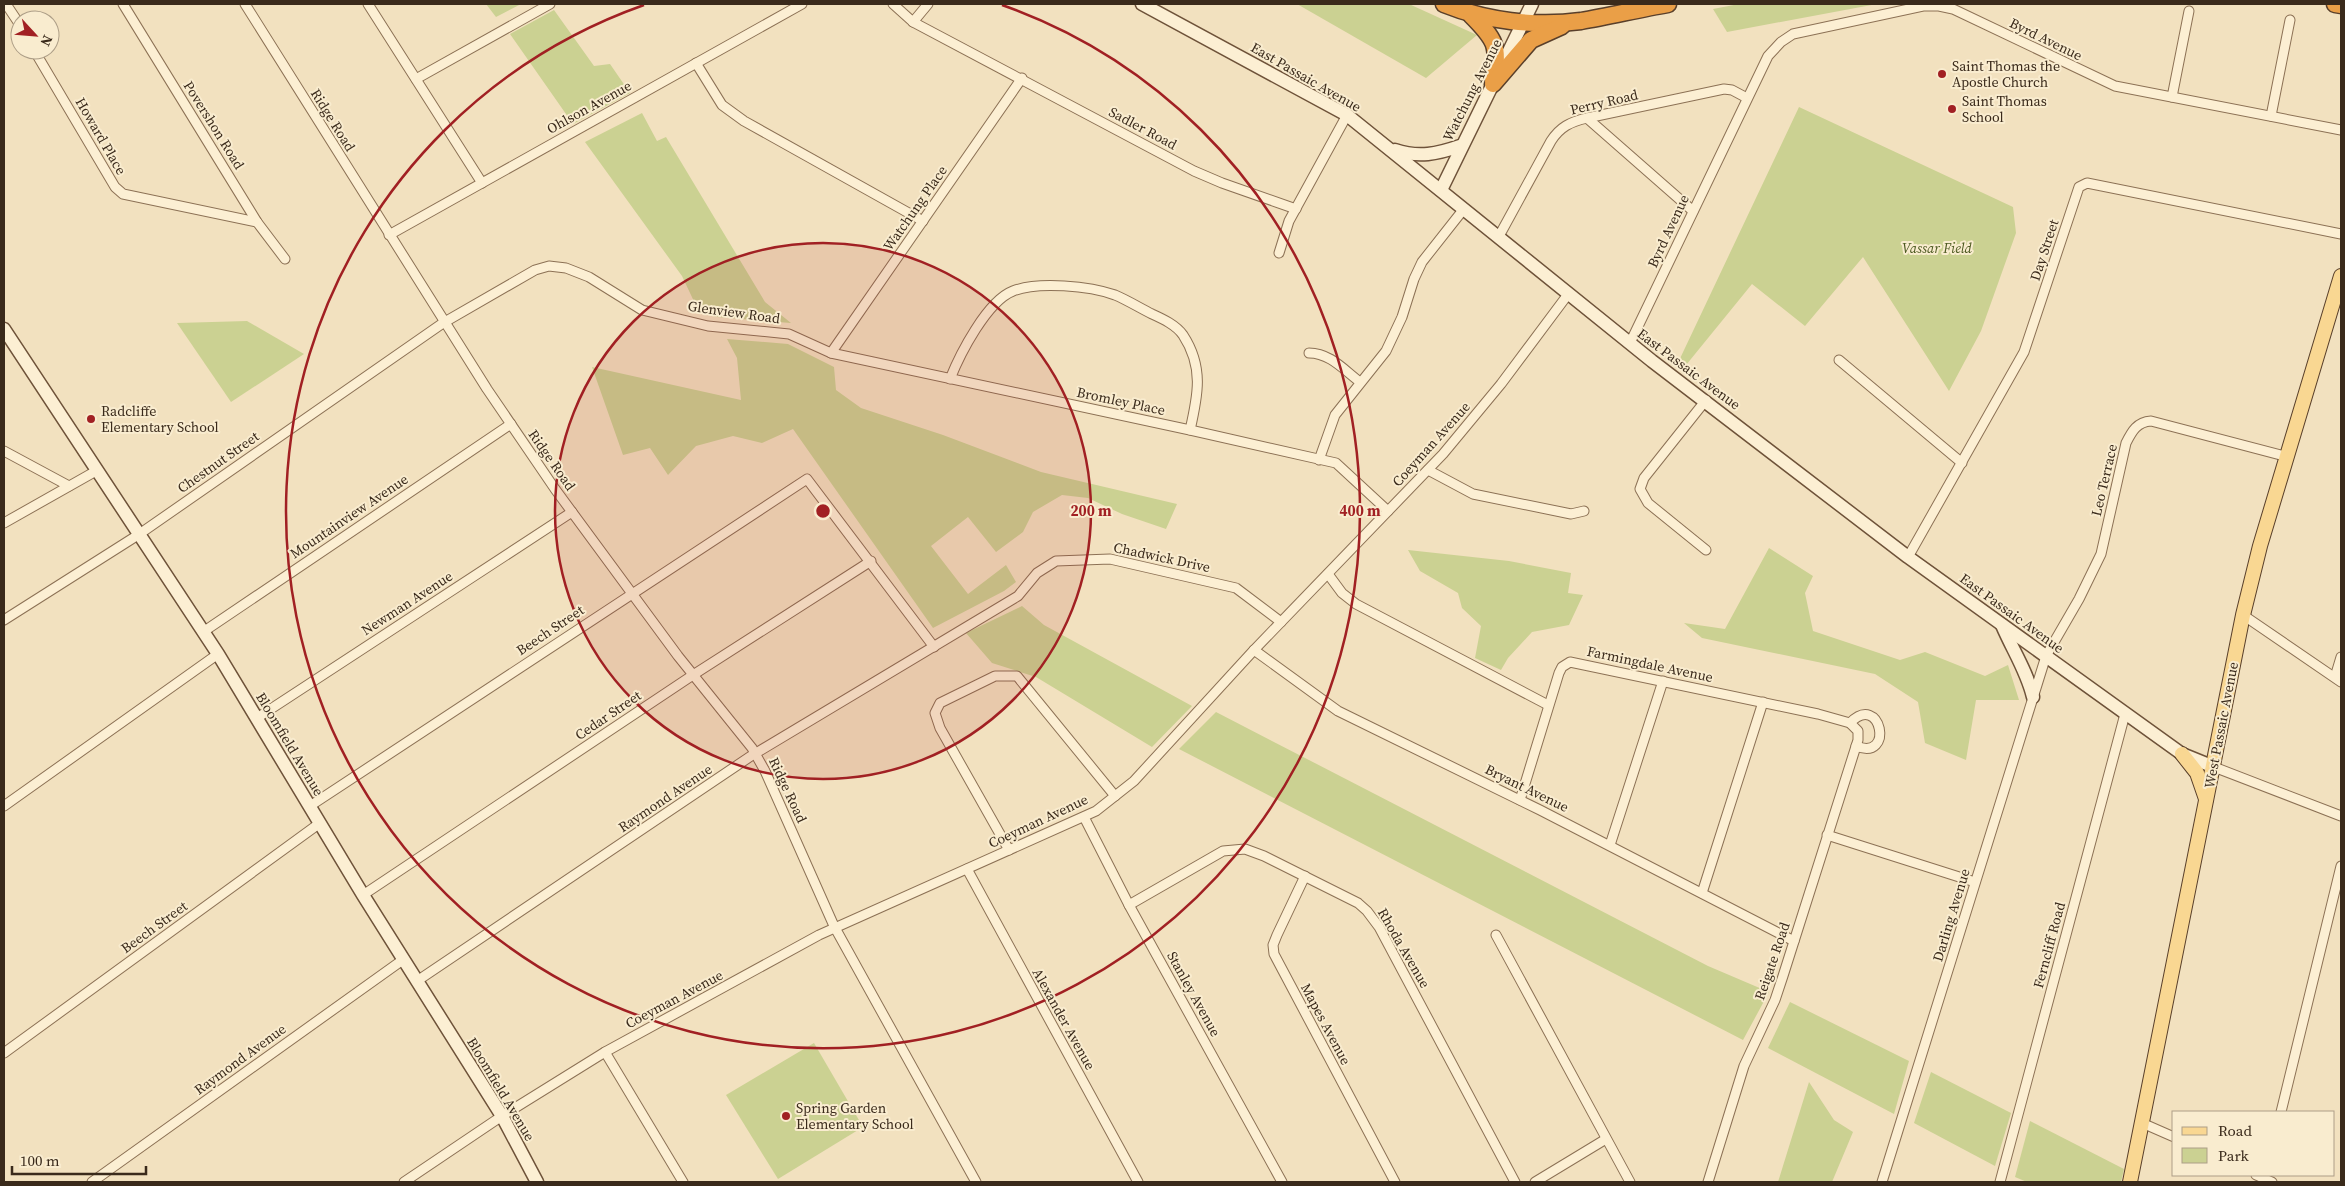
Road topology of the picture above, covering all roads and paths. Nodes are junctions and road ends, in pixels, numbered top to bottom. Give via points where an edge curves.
1 (123, 4) edge
2 (245, 4) edge
3 (368, 4) edge
4 (550, 4) edge
5 (802, 4) edge
6 (893, 4) edge
7 (928, 4) edge
8 (1142, 4) edge
9 (1444, 4) edge
10 (1532, 4) edge
11 (1668, 4) edge
12 (2335, 4) edge
13 (2341, 5) edge
14 (2189, 11) dead end
15 (1471, 15) junction
16 (2290, 20) dead end
17 (1580, 21) junction
18 (913, 22) junction
19 (1523, 22) junction
20 (40, 60) edge
21 (696, 64) junction
22 (1022, 78) junction
23 (416, 79) junction
24 (1492, 84) junction
25 (2172, 97) junction
26 (1747, 98) junction
27 (1347, 115) junction
28 (2271, 116) junction
29 (1587, 118) junction
30 (2341, 130) edge
31 (1382, 143) junction
32 (1460, 146) junction
33 (482, 183) junction
34 (1441, 190) junction
35 (1296, 208) junction
36 (1464, 210) junction
37 (1693, 211) junction
38 (923, 221) junction
39 (257, 222) junction
40 (2341, 234) edge
41 (389, 235) junction
42 (1498, 238) junction
43 (1279, 253) dead end
44 (285, 259) dead end
45 (2341, 276) edge
46 (1569, 293) junction
47 (445, 322) junction
48 (4, 329) edge
49 (1630, 343) junction
50 (831, 353) junction
51 (1309, 353) dead end
52 (1839, 360) dead end
53 (950, 379) junction
54 (1360, 382) junction
55 (1706, 400) junction
56 (511, 424) junction
57 (1190, 430) junction
58 (4, 451) edge
59 (2288, 457) junction
60 (1319, 460) junction
61 (1962, 463) junction
62 (1428, 470) junction
63 (96, 471) junction
64 (69, 486) junction
65 (1388, 511) junction
66 (1584, 511) dead end
67 (572, 512) junction
68 (4, 523) edge
69 (138, 535) junction
70 (1706, 550) dead end
71 (1908, 557) junction
72 (871, 561) junction
73 (1328, 574) junction
74 (631, 592) junction
75 (2243, 616) junction
76 (4, 620) edge
77 (1282, 622) junction
78 (2002, 625) junction
79 (203, 632) junction
80 (934, 647) junction
81 (1254, 650) junction
82 (218, 654) junction
83 (2046, 656) junction
84 (2341, 657) edge
85 (693, 675) junction
86 (2338, 679) edge
87 (1662, 681) junction
88 (2033, 697) junction
89 (1763, 702) junction
90 (1548, 704) junction
91 (2125, 714) junction
92 (257, 718) junction
93 (1850, 723) junction
94 (1856, 746) junction
95 (755, 754) junction
96 (2182, 754) junction
97 (2214, 766) junction
98 (1115, 796) junction
99 (1520, 800) junction
100 (2207, 801) junction
101 (4, 806) edge
102 (310, 806) junction
103 (2341, 816) edge
104 (1084, 817) junction
105 (320, 823) junction
106 (1827, 835) junction
107 (1610, 846) junction
108 (1009, 850) junction
109 (2341, 866) edge
110 (967, 869) junction
111 (1305, 876) junction
112 (1975, 882) junction
113 (1702, 893) junction
114 (363, 895) junction
115 (1129, 905) junction
116 (836, 928) junction
117 (1496, 935) dead end
118 (1794, 941) junction
119 (404, 959) junction
120 (417, 981) junction
121 (605, 1052) junction
122 (4, 1053) edge
123 (2281, 1111) edge
124 (502, 1116) junction
125 (2142, 1123) junction
126 (2172, 1136) edge
127 (1606, 1139) junction
128 (92, 1182) edge
129 (404, 1182) edge
130 (537, 1182) edge
131 (683, 1182) edge
132 (976, 1182) edge
133 (1138, 1182) edge
134 (1282, 1182) edge
135 (1396, 1182) edge
136 (1515, 1182) edge
137 (1535, 1182) edge
138 (1630, 1182) edge
139 (1708, 1182) edge
140 (1882, 1182) edge
141 (2000, 1182) edge
142 (2130, 1182) edge

1 - 39 street, Povershon Road
2 - 41 street, Ridge Road
3 - 23 street
4 - 23 street
5 - 21 street, Ohlson Avenue
6 - 18 street, Sadler Road
7 - 18 street
8 - 27 main road, East Passaic Avenue
9 - 15 highway
10 - 19 main road, Watchung Avenue
11 - 17 highway
12 - 13 highway
14 - 25 street
15 - 19 highway
15 - 24 highway via 1489,33 1497,50
16 - 28 street
17 - 19 highway
17 - 24 highway via 1531,40
18 - 22 street, Sadler Road
19 - 24 main road, Watchung Avenue
20 - 39 street, Howard Place via 115,187 123,194
21 - 33 street, Ohlson Avenue
21 - 38 street via 722,105 744,121
22 - 35 street, Sadler Road via 1194,170
22 - 38 street, Watchung Place
23 - 33 street
24 - 32 main road, Watchung Avenue
25 - 26 street, Byrd Avenue via 2115,86 1953,9 1923,6 1793,34 1768,56
25 - 28 street, Byrd Avenue
26 - 29 street, Perry Road via 1724,89
26 - 37 street, Byrd Avenue
27 - 31 main road, East Passaic Avenue
27 - 35 street
28 - 30 street, Byrd Avenue
29 - 37 street
29 - 42 street, Perry Road via 1558,130
31 - 32 main road via 1411,155 1427,155
31 - 34 main road, East Passaic Avenue
32 - 34 main road, Watchung Avenue
33 - 41 street, Ohlson Avenue
34 - 36 main road, East Passaic Avenue
35 - 43 street
36 - 42 main road, East Passaic Avenue
36 - 54 street via 1422,262 1392,339 1374,368
37 - 49 street, Byrd Avenue
38 - 50 street, Watchung Place
39 - 44 street, Povershon Road
40 - 61 street, Day Street via 2083,184 2079,187 2024,352
41 - 47 street, Ridge Road
42 - 46 main road, East Passaic Avenue
45 - 59 main road, West Passaic Avenue
46 - 49 main road, East Passaic Avenue
46 - 62 street, Coeyman Avenue via 1501,384
47 - 50 street, Glenview Road via 517,279 549,266 566,268 589,277 642,310 708,326 790,334
47 - 56 street, Ridge Road
47 - 69 street, Chestnut Street
48 - 63 main road, Bloomfield Avenue
49 - 55 main road, East Passaic Avenue
50 - 53 street, Bromley Place
51 - 54 street via 1327,356
52 - 61 street
53 - 57 street, Bromley Place
53 - 57 street via 976,329 987,314 1013,291 1054,286 1094,290 1114,295 1182,332 1194,359 1199,391
54 - 60 street via 1335,415
55 - 70 street via 1644,478 1640,490 1648,503
55 - 71 main road, East Passaic Avenue
56 - 67 street, Ridge Road
56 - 79 street, Mountainview Avenue
57 - 60 street, Bromley Place
58 - 64 street
59 - 75 main road, West Passaic Avenue via 2260,546
59 - 83 street, Leo Terrace via 2151,421 2136,426 2126,443 2100,554
60 - 65 street, Bromley Place via 1336,464
61 - 71 street, Day Street
62 - 65 street, Coeyman Avenue
62 - 66 street via 1473,494 1571,514
63 - 64 street
63 - 69 main road, Bloomfield Avenue
64 - 68 street
65 - 73 street, Coeyman Avenue
67 - 74 street, Ridge Road
67 - 92 street, Newman Avenue
69 - 76 street, Chestnut Street
69 - 79 main road, Bloomfield Avenue
71 - 78 main road, East Passaic Avenue
72 - 74 street, Beech Street via 807,478
72 - 80 street
72 - 85 street, Cedar Street
73 - 77 street, Coeyman Avenue
73 - 90 street via 1342,593 1356,604
74 - 85 street, Ridge Road
74 - 102 street, Beech Street
75 - 86 street
75 - 97 main road, West Passaic Avenue
77 - 80 street, Chadwick Drive via 1236,588 1110,559 1083,558 1056,561 1037,573 1018,596
77 - 81 street, Coeyman Avenue
78 - 83 main road, East Passaic Avenue
78 - 88 main road via 2029,681
79 - 82 main road, Bloomfield Avenue
80 - 95 street, Raymond Avenue
81 - 98 street, Coeyman Avenue via 1134,781
81 - 99 street, Bryant Avenue via 1338,711
82 - 92 main road, Bloomfield Avenue
82 - 101 street
83 - 88 street, Darling Avenue
83 - 91 main road, East Passaic Avenue
84 - 86 street
85 - 95 street, Ridge Road
85 - 114 street, Cedar Street
87 - 89 street, Farmingdale Avenue
87 - 90 street, Farmingdale Avenue via 1570,662 1562,667
87 - 107 street
88 - 112 street, Darling Avenue
89 - 93 street, Farmingdale Avenue
89 - 113 street
90 - 99 street, Farmingdale Avenue
91 - 96 main road, East Passaic Avenue
91 - 141 street, Ferncliff Road
92 - 102 main road, Bloomfield Avenue
93 - 94 street via 1858,731
93 - 94 street via 1864,715 1874,718 1880,725 1880,736 1875,744 1866,748
94 - 106 street, Reigate Road
95 - 116 street, Ridge Road
95 - 120 street, Raymond Avenue
96 - 97 main road, East Passaic Avenue
96 - 100 main road via 2197,773
97 - 100 main road, West Passaic Avenue
97 - 103 street
98 - 104 street, Coeyman Avenue
98 - 108 street via 1016,676 995,676 940,703 935,713 940,728
99 - 107 street, Bryant Avenue
100 - 125 main road, West Passaic Avenue
102 - 105 main road, Bloomfield Avenue
104 - 108 street, Coeyman Avenue
104 - 115 street, Stanley Avenue
105 - 114 main road, Bloomfield Avenue
105 - 122 street, Beech Street
106 - 112 street
106 - 118 street, Reigate Road
107 - 113 street, Bryant Avenue
108 - 110 street, Coeyman Avenue
109 - 123 street
110 - 116 street, Coeyman Avenue
110 - 133 street, Alexander Avenue
111 - 115 street, Rhoda Avenue via 1264,856 1236,849 1223,852
111 - 135 street, Mapes Avenue via 1276,935 1274,954
111 - 136 street, Rhoda Avenue via 1358,903 1379,928
112 - 140 street, Darling Avenue
113 - 118 street, Bryant Avenue
114 - 119 main road, Bloomfield Avenue
115 - 134 street, Stanley Avenue
116 - 121 street, Coeyman Avenue
116 - 132 street, Ridge Road
117 - 127 street
118 - 139 street, Reigate Road via 1775,1000 1744,1066
119 - 120 main road, Bloomfield Avenue
119 - 128 street, Raymond Avenue
120 - 124 main road, Bloomfield Avenue
121 - 124 street, Coeyman Avenue
121 - 131 street
124 - 129 street, Coeyman Avenue
124 - 130 main road, Bloomfield Avenue
125 - 126 street
125 - 142 main road, West Passaic Avenue
127 - 137 street
127 - 138 street

